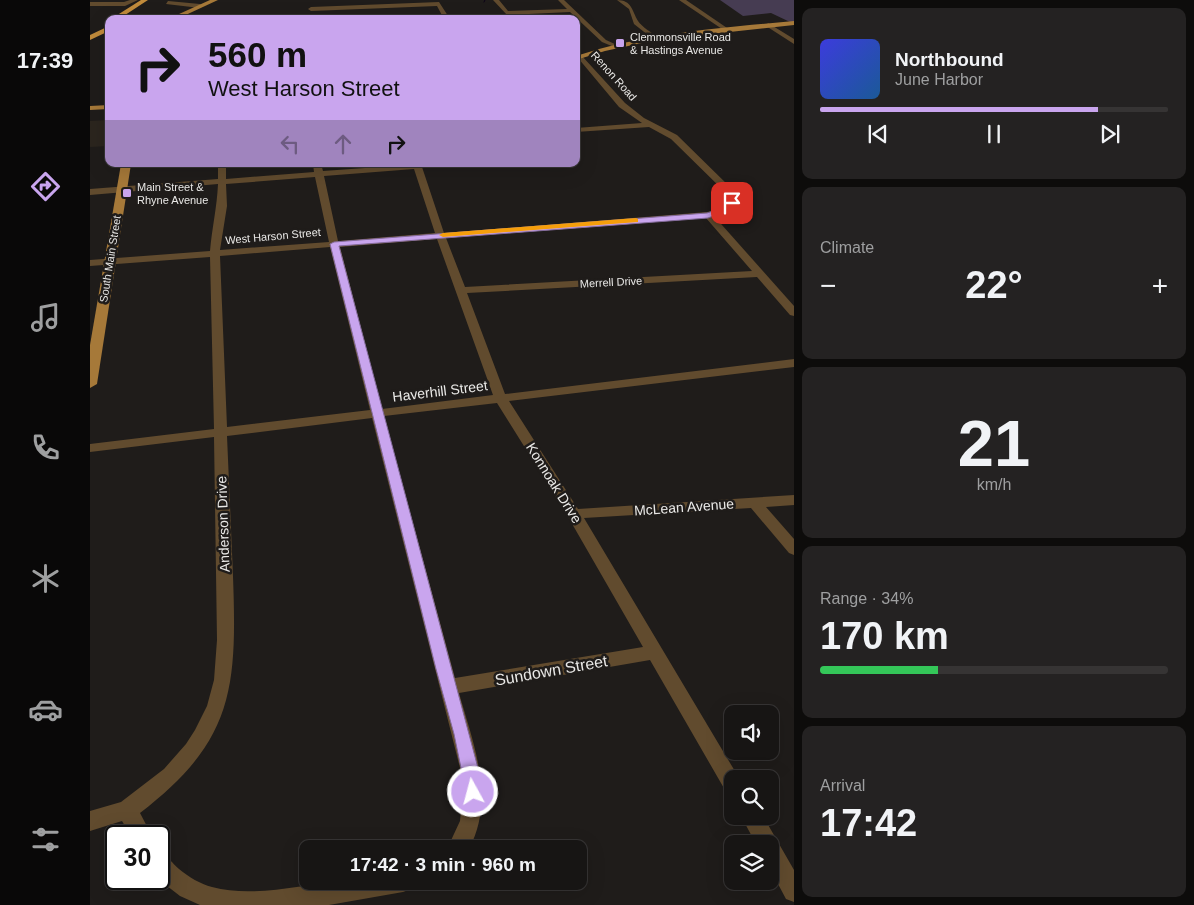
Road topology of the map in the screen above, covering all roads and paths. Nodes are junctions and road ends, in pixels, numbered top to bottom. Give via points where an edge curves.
1 (135, 0) edge
2 (215, 0) edge
3 (496, 0) edge
4 (561, 0) edge
5 (620, 0) edge
6 (682, 0) edge
7 (148, 1) edge
8 (168, 3) dead end
9 (90, 4) edge
10 (200, 6) junction
11 (572, 10) junction
12 (122, 15) edge
13 (129, 15) edge
14 (180, 15) edge
15 (314, 15) edge
16 (445, 15) edge
17 (577, 15) edge
18 (580, 18) edge
19 (794, 23) edge
20 (105, 24) edge
21 (768, 26) junction
22 (105, 30) edge
23 (728, 30) junction
24 (90, 32) edge
25 (90, 38) edge
26 (655, 38) junction
27 (794, 42) edge
28 (614, 45) junction
29 (580, 56) edge
30 (580, 59) edge
31 (105, 107) edge
32 (90, 108) edge
33 (651, 125) junction
34 (580, 130) edge
35 (125, 167) edge
36 (222, 167) edge
37 (368, 167) edge
38 (418, 167) edge
39 (318, 169) edge
40 (222, 181) junction
41 (121, 190) junction
42 (90, 192) edge
43 (708, 216) junction
44 (440, 235) junction
45 (334, 244) junction
46 (215, 254) junction
47 (110, 261) junction
48 (90, 262) edge
49 (760, 274) junction
50 (462, 290) junction
51 (794, 313) edge
52 (794, 363) edge
53 (90, 384) edge
54 (501, 399) junction
55 (378, 414) junction
56 (220, 433) junction
57 (90, 448) edge
58 (794, 500) edge
59 (755, 502) junction
60 (574, 514) junction
61 (794, 549) edge
62 (654, 652) junction
63 (448, 687) junction
64 (724, 770) edge
65 (127, 810) junction
66 (90, 821) edge
67 (136, 825) edge
68 (462, 840) edge
69 (779, 864) edge
70 (170, 876) edge
71 (359, 890) edge
72 (794, 891) edge

1 - 9 street via 125,4
2 - 10 main road
3 - 11 street via 506,13
4 - 11 street
5 - 26 street via 632,8 636,23
6 - 23 street
7 - 12 highway
7 - 13 highway
8 - 10 street
10 - 14 main road
11 - 17 street
15 - 16 street via 310,7 439,4
18 - 28 street via 604,41
19 - 21 main road
20 - 24 highway
21 - 23 main road
21 - 27 street
22 - 25 highway
23 - 26 main road
26 - 28 main road
28 - 29 main road
30 - 33 street, Renon Road via 622,105
31 - 32 main road
33 - 34 street
33 - 43 street, Renon Road via 674,136 729,191 734,201 728,209
35 - 41 main road, South Main Street
36 - 40 street, Anderson Drive
37 - 39 street
38 - 44 street, Konnoak Drive
39 - 40 street
39 - 45 street
40 - 41 street
40 - 46 street, Anderson Drive
41 - 42 street
41 - 47 main road, South Main Street
43 - 44 street, West Harson Street
43 - 49 street
44 - 45 street, West Harson Street
44 - 50 street, Konnoak Drive
45 - 46 street, West Harson Street
45 - 55 street
46 - 47 street, West Harson Street
46 - 56 street, Anderson Drive
47 - 48 street, West Harson Street
47 - 53 main road, South Main Street
49 - 50 street, Merrell Drive
49 - 51 street
50 - 54 street, Konnoak Drive
52 - 54 street, Haverhill Street
54 - 55 street, Haverhill Street
54 - 60 street, Konnoak Drive
55 - 56 street, Haverhill Street
55 - 63 street
56 - 57 street, Haverhill Street
56 - 65 street, Anderson Drive via 226,610 222,689 206,731 184,763
58 - 59 street, McLean Avenue
59 - 60 street, McLean Avenue
59 - 61 street
60 - 62 street, Konnoak Drive
62 - 63 street, Sundown Street
62 - 64 street, Konnoak Drive
63 - 68 street via 470,768 473,792 472,812
65 - 66 street, Anderson Drive
65 - 67 street
69 - 72 street
70 - 71 street via 209,897 237,902

